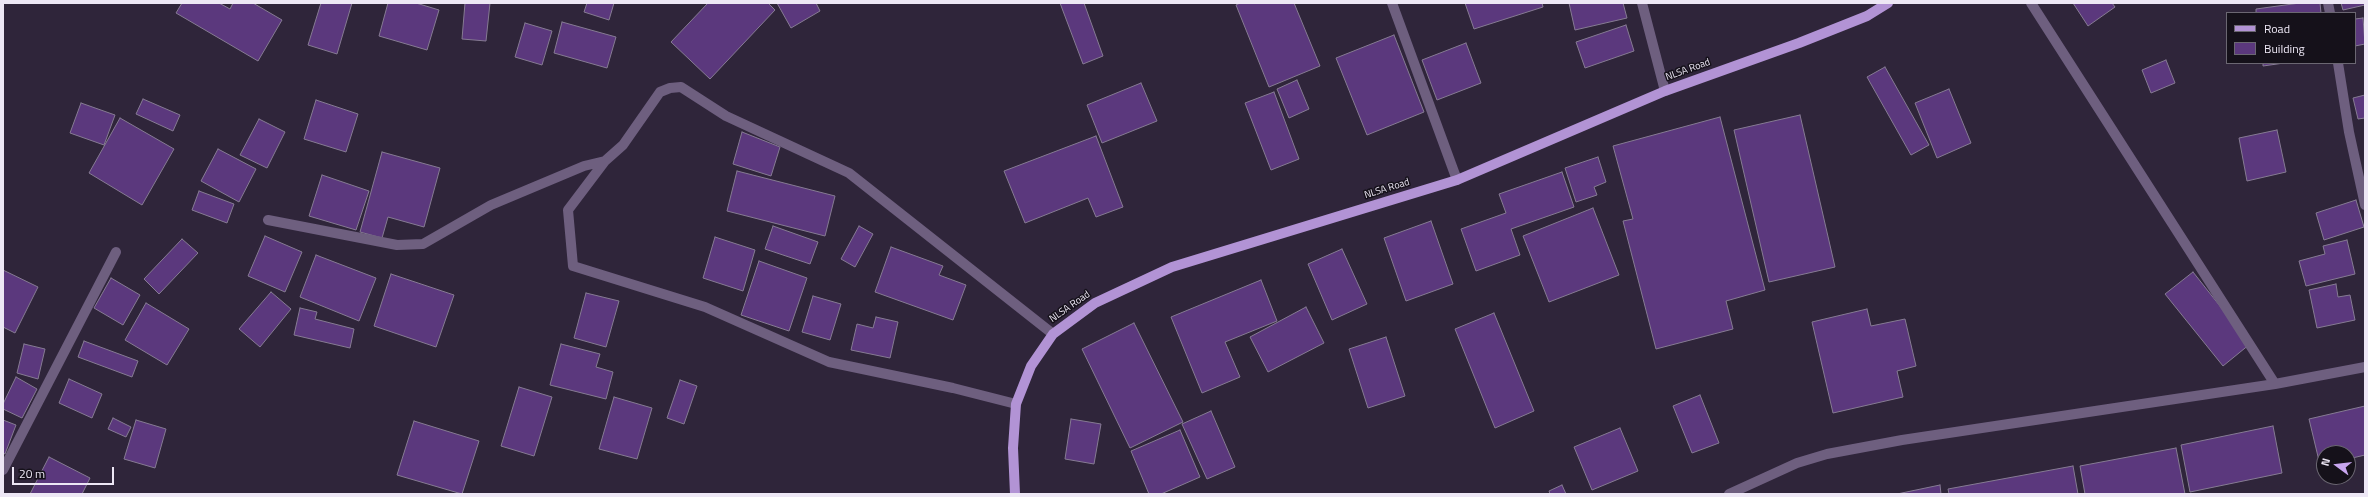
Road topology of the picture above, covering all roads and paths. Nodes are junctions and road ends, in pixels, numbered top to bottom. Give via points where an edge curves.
1 (1392, 3) edge
2 (1642, 3) edge
3 (1888, 3) edge
4 (2031, 3) edge
5 (2338, 64) edge
6 (1665, 91) junction
7 (605, 161) junction
8 (1457, 180) junction
9 (2365, 205) edge
10 (268, 220) dead end
11 (116, 252) dead end
12 (1053, 334) junction
13 (2365, 367) edge
14 (2275, 384) junction
15 (1016, 404) junction
16 (3, 470) edge
17 (1015, 494) edge
18 (1729, 494) edge

1 - 8 street
2 - 6 street
3 - 6 main road, NLSA Road via 1866,16 1799,43
4 - 14 street
5 - 9 street via 2349,132
6 - 8 main road, NLSA Road
7 - 10 street via 584,166 491,205 423,244 397,246
7 - 12 street via 623,145 660,92 681,87 726,116 849,173
7 - 15 street via 568,210 573,266 705,307 829,362 954,388
8 - 12 main road, NLSA Road via 1172,267 1095,303
11 - 16 street
12 - 15 main road, NLSA Road via 1032,366
13 - 14 street
14 - 18 street via 1902,440 1835,453 1797,463
15 - 17 main road, NLSA Road via 1013,448

